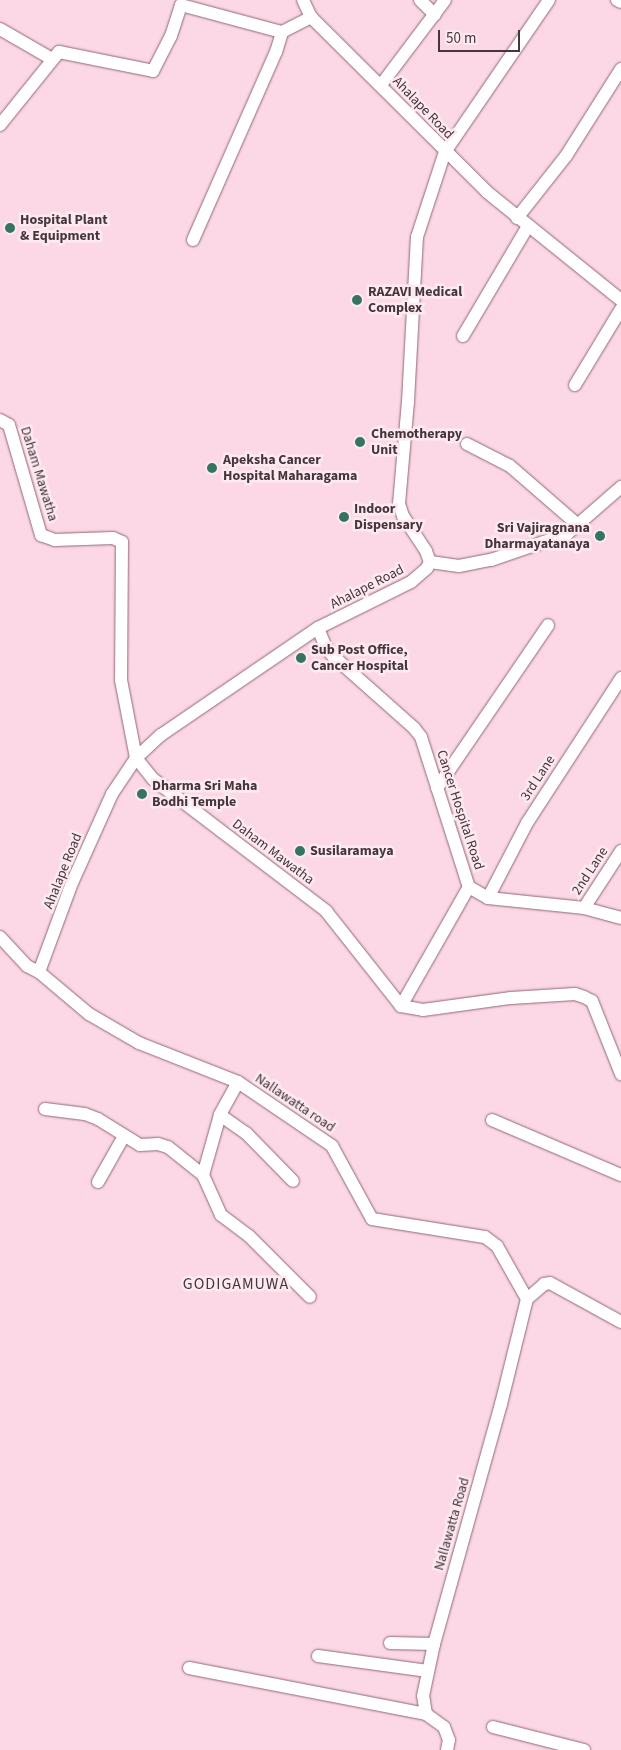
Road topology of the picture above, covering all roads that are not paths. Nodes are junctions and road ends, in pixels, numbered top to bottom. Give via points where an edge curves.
1 (303, 0) edge
2 (420, 0) edge
3 (445, 0) edge
4 (549, 0) edge
5 (617, 0) edge
6 (621, 2) edge
7 (435, 15) junction
8 (311, 18) junction
9 (0, 29) edge
10 (282, 32) junction
11 (52, 59) junction
12 (621, 69) edge
13 (381, 85) junction
14 (0, 125) edge
15 (445, 152) junction
16 (522, 222) junction
17 (193, 240) dead end
18 (621, 300) edge
19 (621, 309) edge
20 (464, 336) dead end
21 (575, 385) dead end
22 (0, 420) edge
23 (467, 444) dead end
24 (621, 487) edge
25 (578, 524) junction
26 (430, 562) junction
27 (548, 625) dead end
28 (318, 628) junction
29 (621, 678) edge
30 (136, 758) junction
31 (437, 788) junction
32 (621, 851) edge
33 (468, 887) junction
34 (488, 898) junction
35 (584, 908) junction
36 (621, 918) edge
37 (0, 937) edge
38 (39, 972) junction
39 (400, 1006) junction
40 (621, 1074) edge
41 (238, 1082) junction
42 (45, 1109) dead end
43 (220, 1115) junction
44 (492, 1120) dead end
45 (124, 1136) junction
46 (204, 1175) junction
47 (621, 1175) edge
48 (293, 1181) dead end
49 (98, 1182) dead end
50 (310, 1297) dead end
51 (527, 1299) junction
52 (621, 1322) edge
53 (390, 1643) dead end
54 (434, 1644) junction
55 (318, 1656) dead end
56 (190, 1668) dead end
57 (428, 1671) junction
58 (426, 1714) junction
59 (493, 1727) dead end
60 (447, 1750) edge
61 (584, 1750) edge

1 - 8 street, Ahalape Road
2 - 7 street
3 - 7 street
4 - 15 street
5 - 6 street
7 - 13 street
8 - 10 street
8 - 13 street, Ahalape Road
9 - 11 street
10 - 11 street via 182,4 171,36 153,71 59,52
10 - 17 street
11 - 14 street
12 - 16 street
13 - 15 street, Ahalape Road
15 - 16 street
15 - 26 street, Ahalape Road via 417,237 408,402 398,490 403,516
16 - 18 street
16 - 20 street
19 - 21 street
22 - 30 street, Daham Mawatha via 9,425 41,534 56,540 113,538 122,542 121,680
23 - 25 street via 510,466
24 - 25 street
25 - 26 street via 567,534 491,560 459,566
26 - 28 street, Ahalape Road via 411,582
27 - 31 street
28 - 30 street, Ahalape Road via 161,735
28 - 31 street, Cancer Hospital Road via 333,656 421,737
29 - 34 street, 3rd Lane via 527,823
30 - 38 street, Ahalape Road via 112,794 72,883
30 - 39 street, Daham Mawatha via 154,780 326,911
31 - 33 street, Cancer Hospital Road
32 - 35 street, 2nd Lane
33 - 34 street, Cancer Hospital Road
33 - 39 street
34 - 35 street, Cancer Hospital Road
35 - 36 street, Cancer Hospital Road
37 - 38 street, Nallawatta road via 27,966
38 - 41 street, Nallawatta road via 89,1014 139,1043
39 - 40 street via 422,1010 511,998 575,994 592,1002
41 - 43 street
41 - 51 street, Nallawatta road via 332,1146 372,1219 490,1239
42 - 45 street via 86,1114
43 - 46 street
43 - 48 street via 246,1133
44 - 47 street
45 - 46 street via 140,1145 168,1147
45 - 49 street
46 - 50 street via 221,1215 249,1236
51 - 52 street via 544,1284 550,1283
51 - 54 street, Nallawatta Road
53 - 54 street
54 - 57 street, Nallawatta Road
55 - 57 street
56 - 58 street
57 - 58 street, Nallawatta Road via 423,1696
58 - 60 street via 444,1727 449,1740
59 - 61 street

